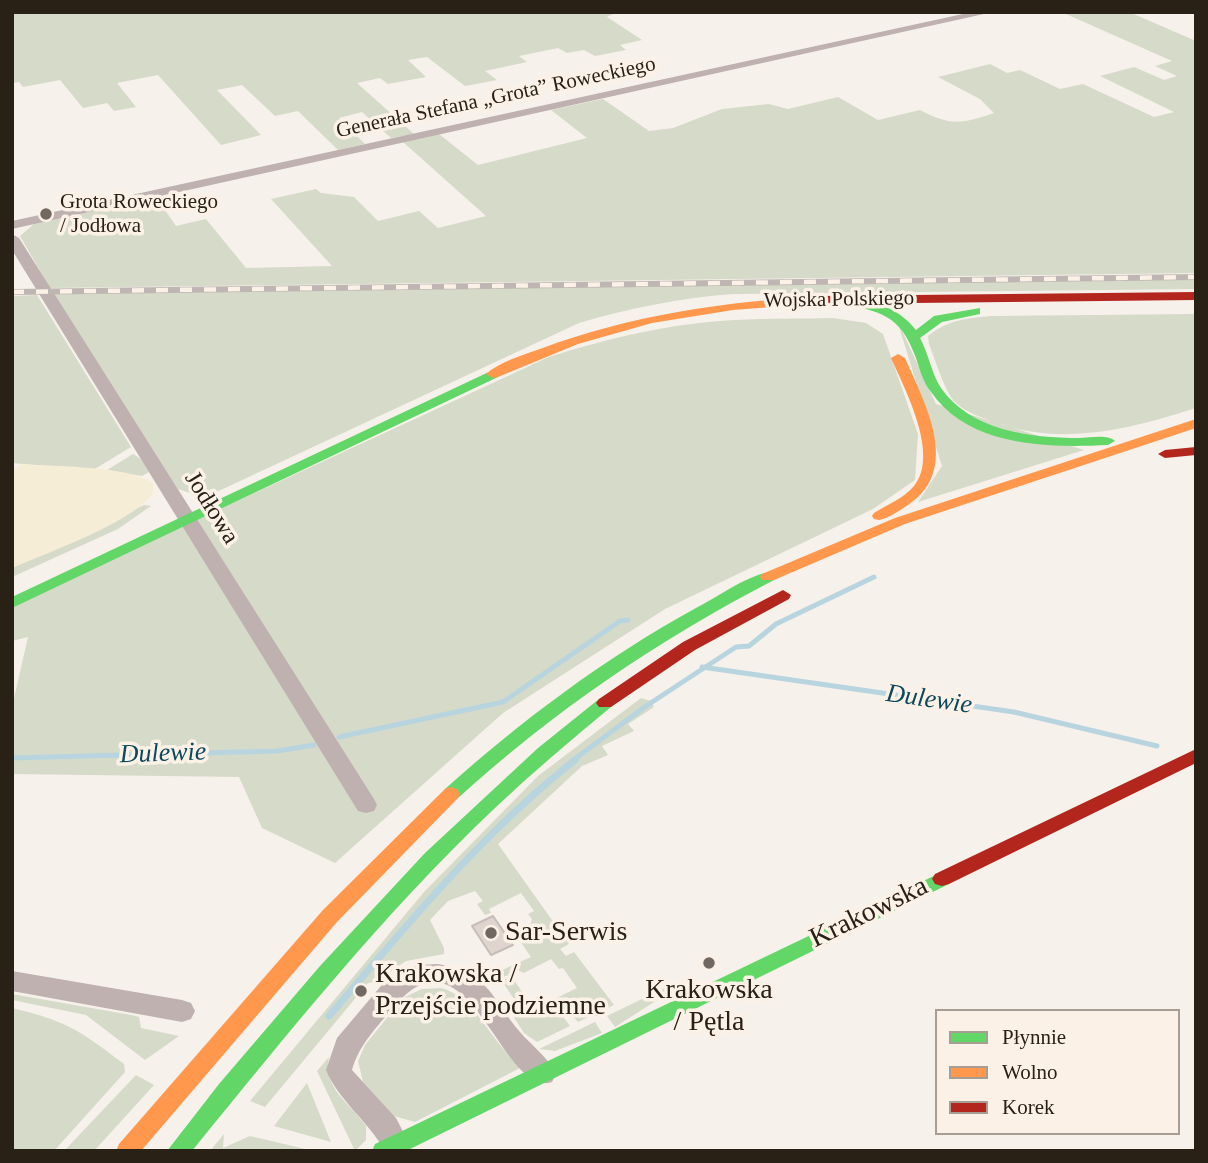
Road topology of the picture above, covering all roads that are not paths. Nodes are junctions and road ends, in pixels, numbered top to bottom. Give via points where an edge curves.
1 (988, 12) edge
2 (12, 225) edge
3 (12, 238) edge
4 (1196, 296) edge
5 (928, 299) junction
6 (844, 300) junction
7 (1196, 309) edge
8 (892, 311) junction
9 (976, 311) junction
10 (820, 312) junction
11 (890, 335) junction
12 (915, 336) junction
13 (494, 374) junction
14 (1189, 425) edge
15 (1196, 443) edge
16 (1196, 451) edge
17 (187, 520) junction
18 (804, 559) junction
19 (801, 587) dead end
20 (12, 603) edge
21 (1196, 755) edge
22 (366, 805) dead end
23 (12, 981) edge
24 (182, 1011) dead end
25 (543, 1074) junction
26 (390, 1148) edge
27 (127, 1151) edge
28 (178, 1151) edge

1 - 2 street, Generała Stefana „Grota” Roweckiego
3 - 17 street, Jodłowa
4 - 5 main road, Wojska Polskiego
5 - 6 main road, Wojska Polskiego
5 - 8 main road
6 - 8 main road
6 - 13 main road, Wojska Polskiego via 725,304 647,316 566,340
7 - 9 main road, Wojska Polskiego
8 - 9 main road, Wojska Polskiego
8 - 10 main road, Wojska Polskiego
8 - 11 main road
8 - 12 main road via 904,318
9 - 12 main road via 938,319
10 - 11 main road via 869,320
10 - 13 main road, Wojska Polskiego via 725,314 629,328
11 - 18 main road via 930,446 929,475 907,499
12 - 14 main road via 941,396 973,420 997,430 1075,443
13 - 17 main road, Wojska Polskiego
14 - 18 main road via 901,521
15 - 16 main road via 1159,456
17 - 20 main road, Wojska Polskiego
17 - 22 street, Jodłowa
18 - 27 main road via 703,609 617,661 461,781 320,925
19 - 28 main road via 723,627 630,685 481,806 354,940
21 - 25 main road, Krakowska
23 - 24 street
25 - 26 main road, Krakowska
25 - 26 street, Krakowska via 472,987 438,974 402,982 346,1046 340,1063 343,1079 386,1127

